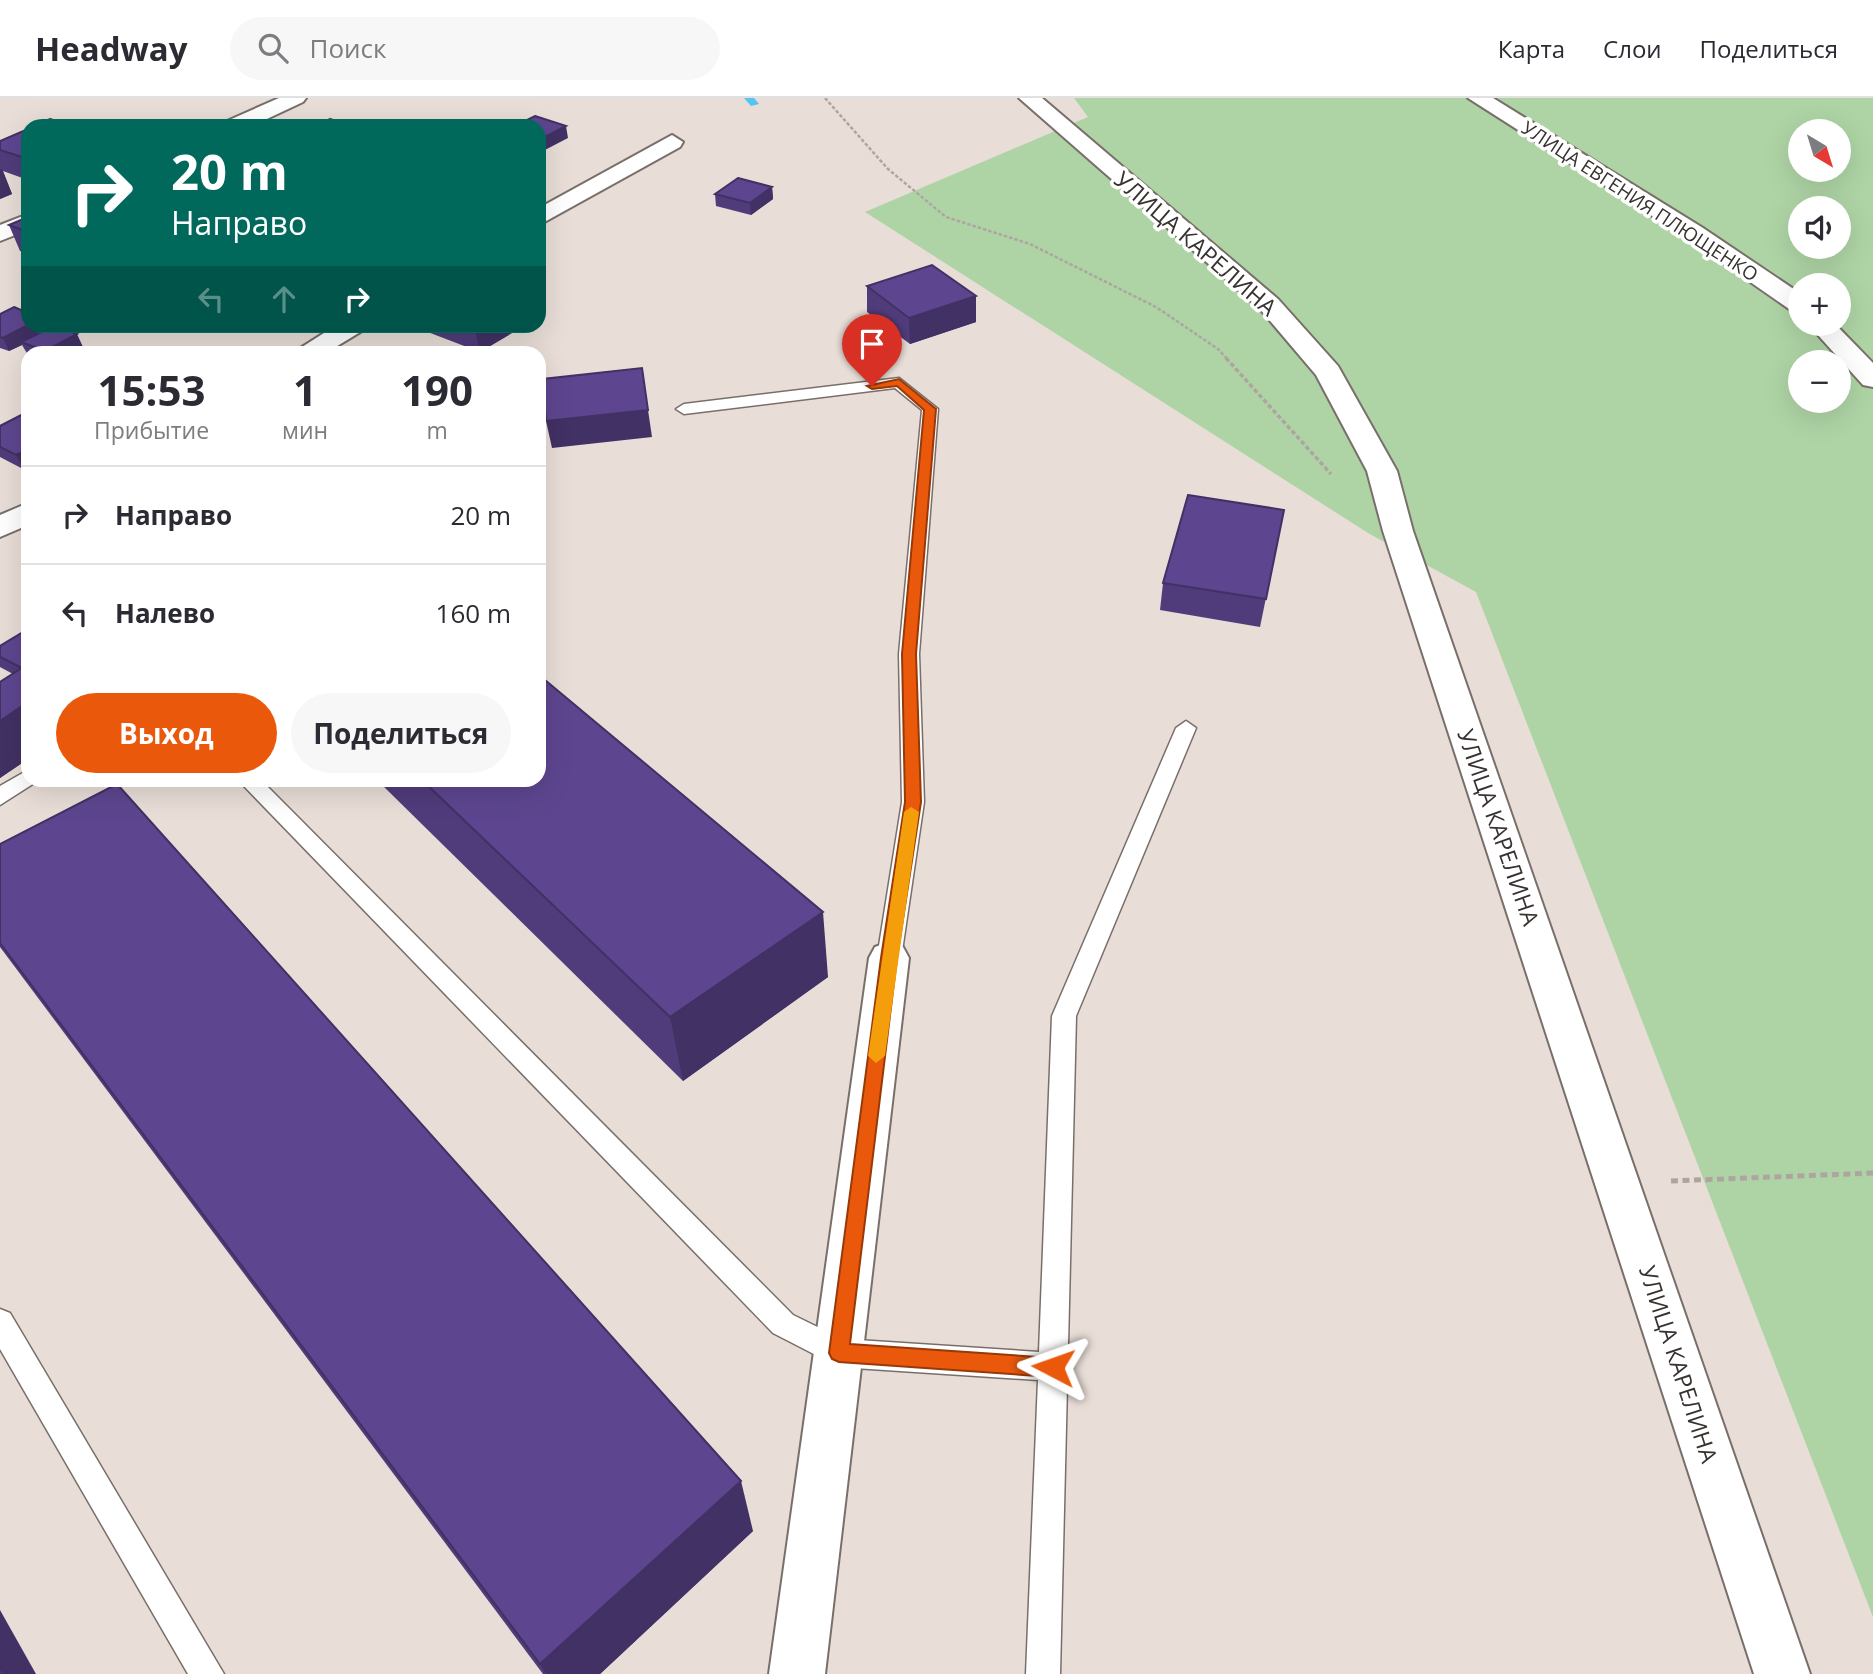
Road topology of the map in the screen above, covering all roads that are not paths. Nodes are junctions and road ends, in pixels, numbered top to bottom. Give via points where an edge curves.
1 (296, 98) edge
2 (1029, 98) edge
3 (1478, 98) edge
4 (250, 119) edge
5 (672, 142) dead end
6 (546, 214) edge
7 (21, 224) edge
8 (0, 234) edge
9 (1788, 297) edge
10 (341, 333) edge
11 (1832, 336) edge
12 (318, 346) edge
13 (1873, 379) edge
14 (684, 410) dead end
15 (21, 516) edge
16 (0, 528) edge
17 (1186, 728) dead end
18 (21, 782) edge
19 (255, 787) edge
20 (0, 797) edge
21 (889, 958) joint
22 (0, 1322) edge
23 (839, 1353) junction
24 (1053, 1367) junction
25 (207, 1674) edge
26 (797, 1674) edge
27 (1044, 1674) edge
28 (1782, 1674) edge

1 - 4 street
2 - 28 street, УЛИЦА КАРЕЛИНА via 1269,304 1328,372 1382,471 1398,531
3 - 9 street, УЛИЦА ЕВГЕНИЯ ПЛЮЩЕНКО via 1695,233
5 - 6 street
7 - 8 street
10 - 12 street
11 - 13 street
14 - 21 lane via 899,383 930,409 909,654 913,802
15 - 16 street
17 - 24 lane via 1064,1016
18 - 20 lane
19 - 23 lane via 783,1324
21 - 23 street
22 - 25 lane
23 - 24 lane
23 - 26 street
24 - 27 lane

